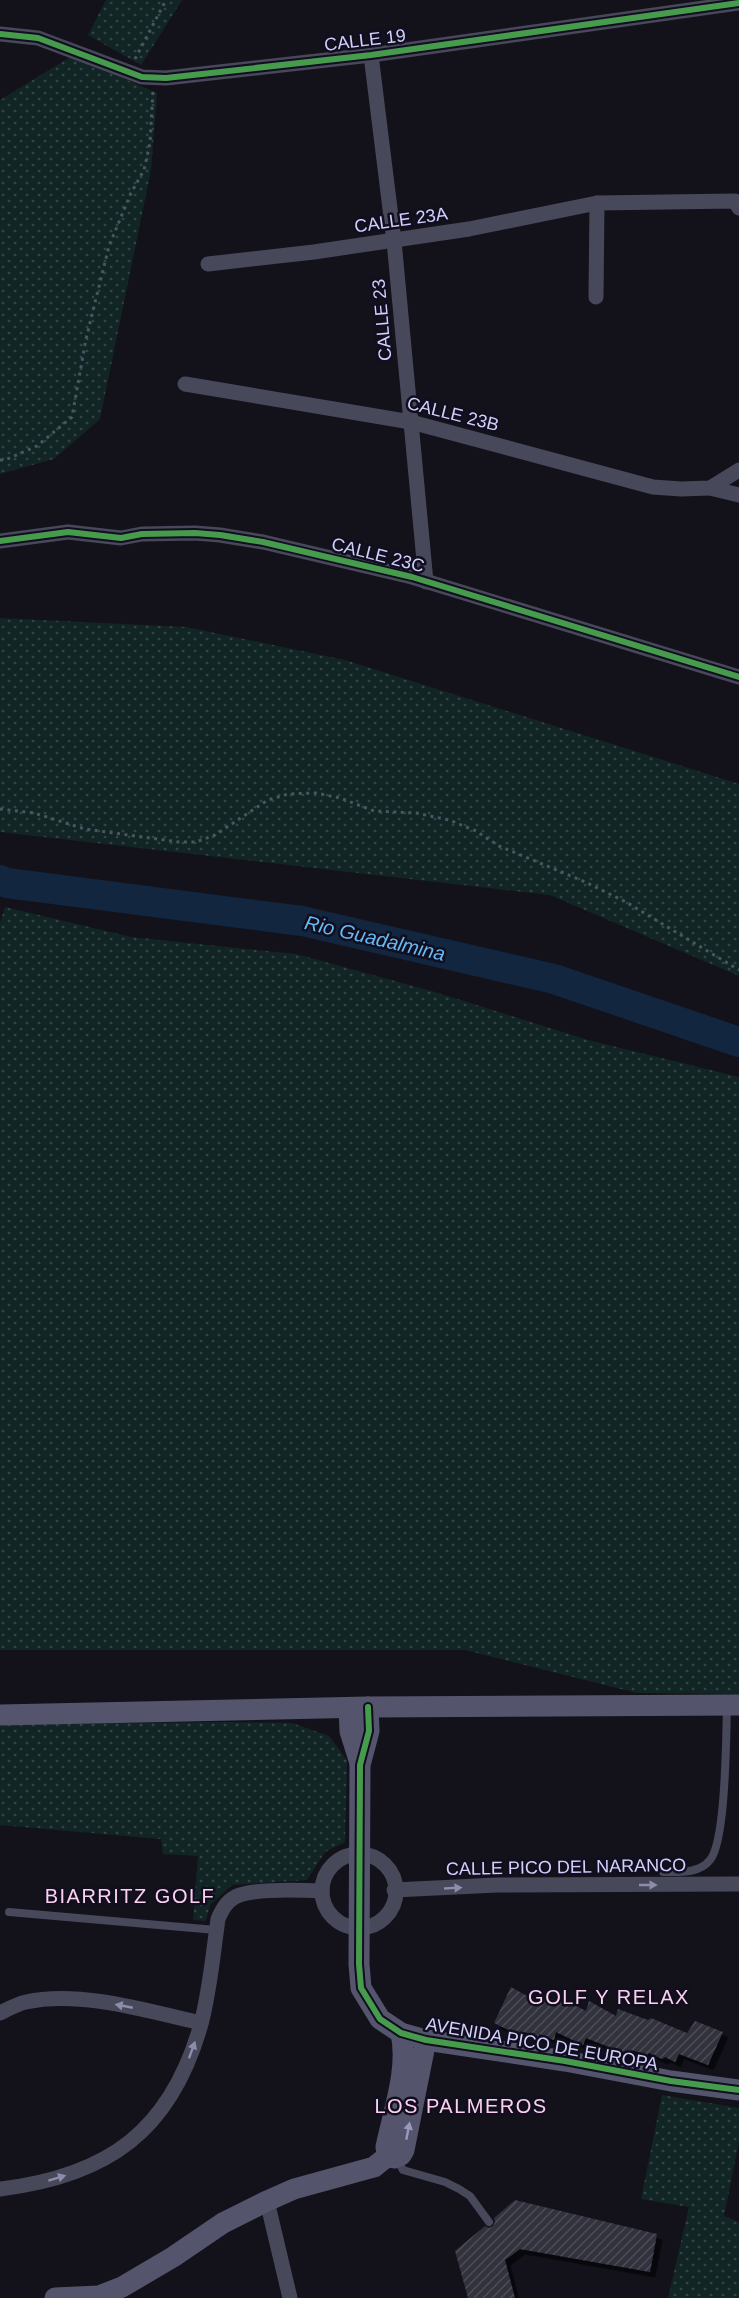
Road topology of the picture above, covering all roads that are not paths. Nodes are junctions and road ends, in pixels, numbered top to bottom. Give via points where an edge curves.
1 (739, 3) edge
2 (0, 34) edge
3 (371, 55) junction
4 (597, 203) junction
5 (739, 208) edge
6 (394, 241) junction
7 (208, 264) dead end
8 (596, 297) dead end
9 (185, 384) dead end
10 (411, 423) junction
11 (739, 470) edge
12 (710, 488) junction
13 (739, 495) edge
14 (0, 541) edge
15 (426, 582) junction
16 (739, 677) edge
17 (733, 1705) edge
18 (359, 1708) junction
19 (0, 1715) edge
20 (358, 1854) junction
21 (663, 1872) dead end
22 (739, 1884) edge
23 (394, 1890) junction
24 (322, 1891) junction
25 (9, 1912) dead end
26 (358, 1928) junction
27 (216, 1930) junction
28 (0, 2013) edge
29 (201, 2023) junction
30 (401, 2033) junction
31 (426, 2040) junction
32 (739, 2090) edge
33 (393, 2156) junction
34 (0, 2189) edge
35 (267, 2201) junction
36 (489, 2222) dead end
37 (55, 2298) edge
38 (290, 2298) edge

1 - 3 street, CALLE 19
2 - 3 street, CALLE 19 via 38,38 142,77 166,78
3 - 6 street, CALLE 23
4 - 5 street, CALLE 23A via 735,201
4 - 6 street, CALLE 23A
4 - 8 street
6 - 7 street, CALLE 23A
6 - 10 street, CALLE 23
9 - 10 street, CALLE 23B
10 - 12 street, CALLE 23B via 653,487
10 - 15 street, CALLE 23
11 - 12 street
12 - 13 street, CALLE 23B
14 - 15 street, CALLE 23C via 68,532 121,538 142,534 220,535
15 - 16 street, CALLE 23C
17 - 18 street
17 - 21 lane via 715,1851 702,1867
18 - 19 street
18 - 20 street via 350,1731 360,1766
20 - 23 street via 380,1860 394,1879
20 - 24 street via 337,1861 329,1869
20 - 26 street
23 -> 22 street, CALLE PICO DEL NARANCO
23 - 26 street via 394,1902 381,1921
24 - 26 street via 329,1913 347,1926
24 - 27 street via 249,1893 235,1897 224,1906
25 - 27 lane
26 - 30 street, AVENIDA PICO DE EUROPA via 361,1988 380,2019
27 - 29 street
29 -> 28 street via 69,1999 26,2002
34 -> 29 street via 37,2184 85,2170 122,2148 154,2120 180,2082
30 - 31 street, AVENIDA PICO DE EUROPA
30 - 33 street via 404,2045 400,2078 386,2147
31 - 32 street, AVENIDA PICO DE EUROPA
33 -> 31 street via 402,2155 404,2150
33 - 35 street via 374,2167 294,2189
33 - 36 lane via 403,2170 445,2182 470,2196
35 - 37 street via 223,2223 122,2287 99,2296
35 - 38 street

